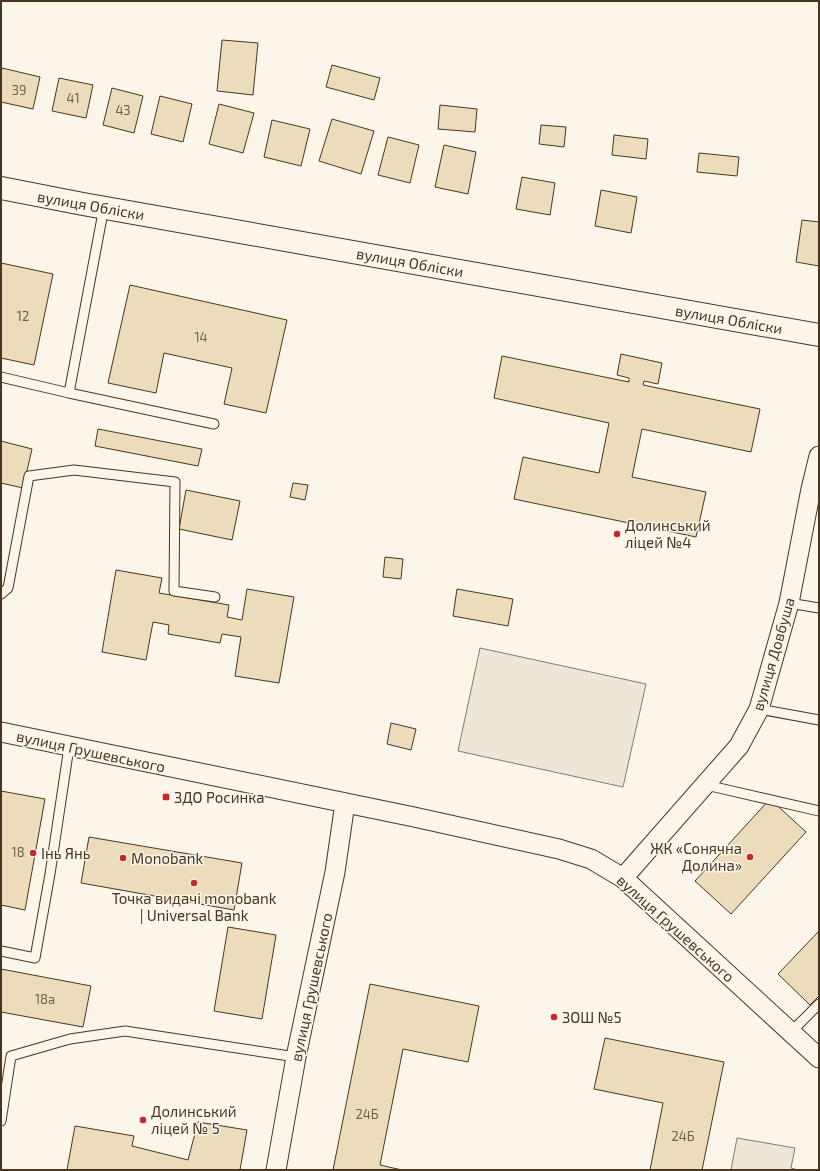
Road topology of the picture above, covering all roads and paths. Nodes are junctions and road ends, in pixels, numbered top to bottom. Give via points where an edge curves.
1 (1, 188) edge
2 (104, 207) junction
3 (819, 336) edge
4 (1, 377) edge
5 (69, 392) junction
6 (214, 424) dead end
7 (819, 456) edge
8 (815, 489) edge
9 (1, 594) edge
10 (215, 597) dead end
11 (789, 602) junction
12 (819, 608) edge
13 (759, 709) junction
14 (819, 720) edge
15 (1, 732) edge
16 (69, 747) junction
17 (706, 784) junction
18 (345, 803) junction
19 (819, 811) edge
20 (623, 878) junction
21 (1, 951) edge
22 (819, 1004) edge
23 (791, 1032) junction
24 (296, 1057) junction
25 (819, 1058) edge
26 (1, 1121) edge
27 (276, 1170) edge

1 - 2 main road, вулиця Обліски
2 - 3 main road, вулиця Обліски
2 - 5 lane
4 - 5 lane
5 - 6 lane
7 - 8 street, вулиця Довбуша
8 - 11 street, вулиця Довбуша
9 - 10 lane via 8,588 29,476 74,470 175,482 174,590
11 - 12 lane
11 - 13 street, вулиця Довбуша
13 - 14 lane
13 - 17 street, вулиця Довбуша via 739,746
15 - 16 street, вулиця Грушевського
16 - 18 street, вулиця Грушевського
16 - 21 lane via 35,958
17 - 19 lane
17 - 20 street, вулиця Довбуша
18 - 20 street, вулиця Грушевського via 559,849 590,859
18 - 24 street, вулиця Грушевського via 335,872
20 - 23 street, вулиця Грушевського
22 - 23 lane
23 - 25 street, вулиця Грушевського
24 - 26 lane via 125,1031 70,1039 11,1056
24 - 27 street, вулиця Грушевського

